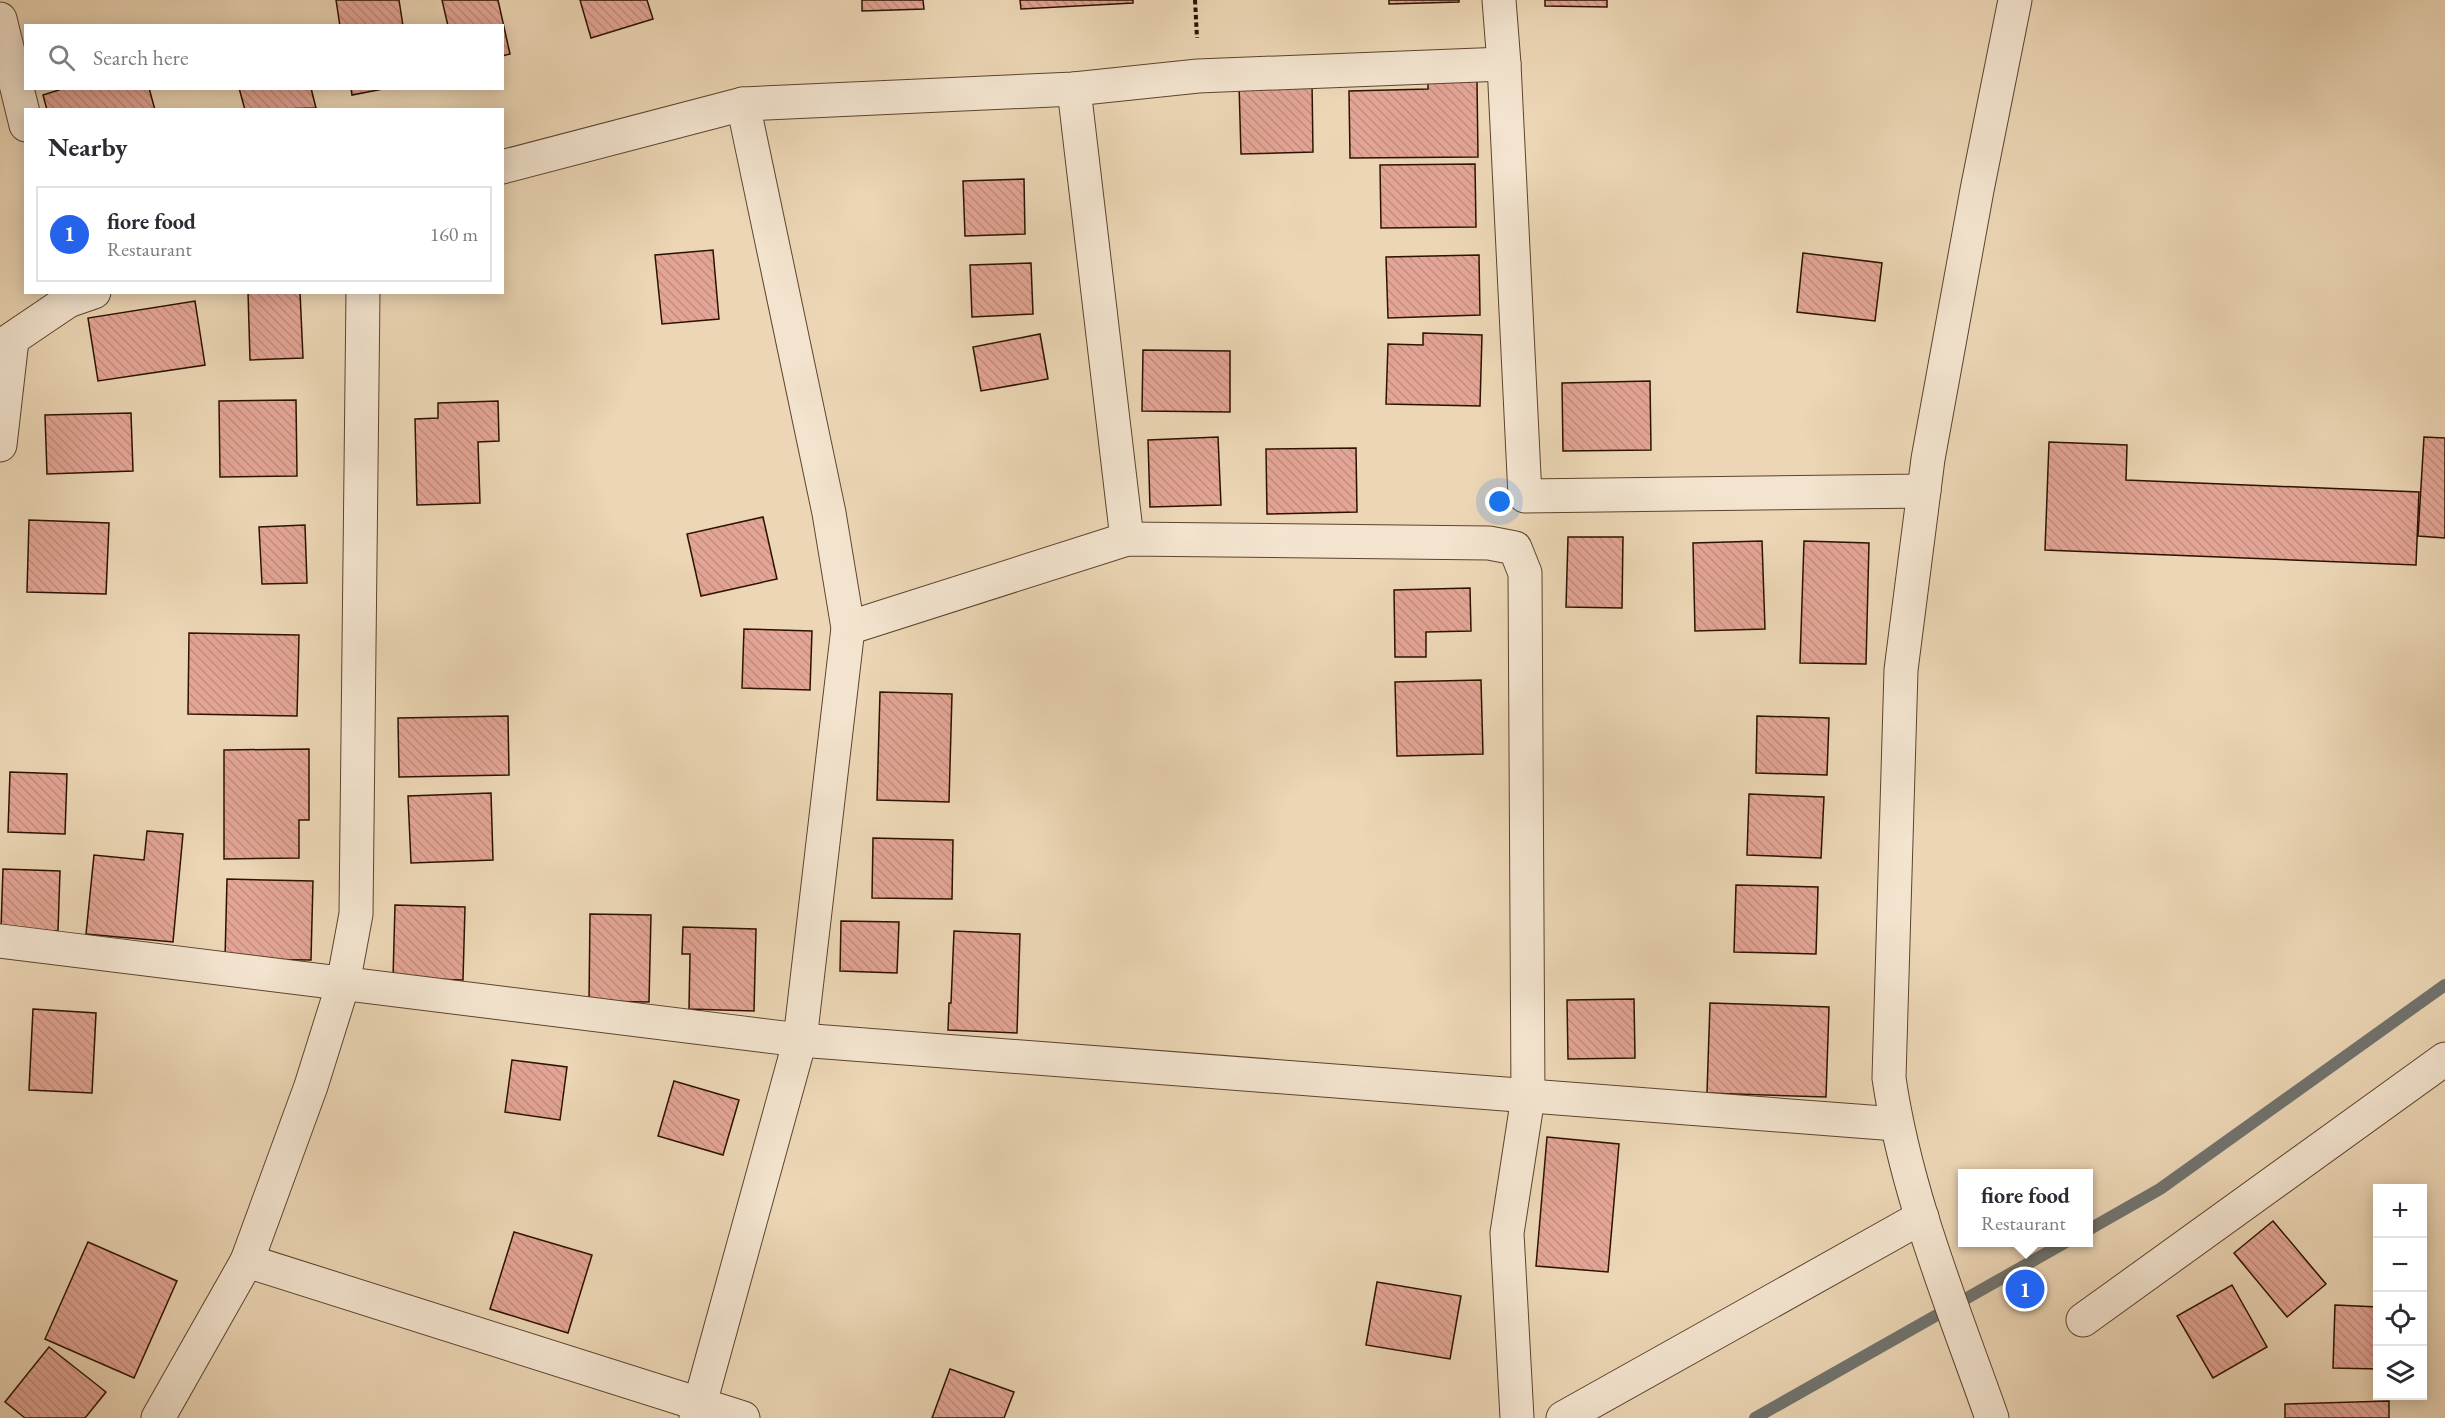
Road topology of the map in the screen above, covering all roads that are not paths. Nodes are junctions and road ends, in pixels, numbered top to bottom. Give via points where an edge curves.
1 (1499, 0) edge
2 (2015, 0) edge
3 (0, 19) edge
4 (1504, 64) junction
5 (1074, 89) junction
6 (743, 104) junction
7 (24, 117) edge
8 (504, 166) edge
9 (363, 294) edge
10 (76, 295) edge
11 (6, 344) edge
12 (0, 445) edge
13 (1924, 491) junction
14 (1127, 539) junction
15 (848, 628) junction
16 (0, 941) edge
17 (343, 984) junction
18 (800, 1040) junction
19 (2445, 1059) edge
20 (1528, 1097) junction
21 (1896, 1124) junction
22 (1922, 1217) junction
23 (247, 1261) junction
24 (2083, 1320) dead end
25 (697, 1411) edge
26 (1985, 1415) edge
27 (158, 1418) edge
28 (743, 1418) edge
29 (1517, 1418) edge
30 (1563, 1418) edge

1 - 4 street
2 - 13 street
3 - 7 street
4 - 5 street via 1198,76
4 - 13 street via 1525,496
5 - 6 street
5 - 14 street
6 - 8 street
6 - 15 street via 829,513
9 - 17 street via 356,914
10 - 11 street
11 - 12 street
13 - 21 street via 1901,670 1889,1078
14 - 15 street
14 - 20 street via 1488,543 1515,548 1525,573
15 - 18 street
16 - 17 street
17 - 18 street
17 - 23 street via 311,1086
18 - 20 street
18 - 25 street
19 - 24 street
20 - 21 street
20 - 29 street via 1507,1233
21 - 22 street
22 - 26 street via 1963,1335
22 - 30 street
23 - 25 street
23 - 27 street
25 - 28 street

